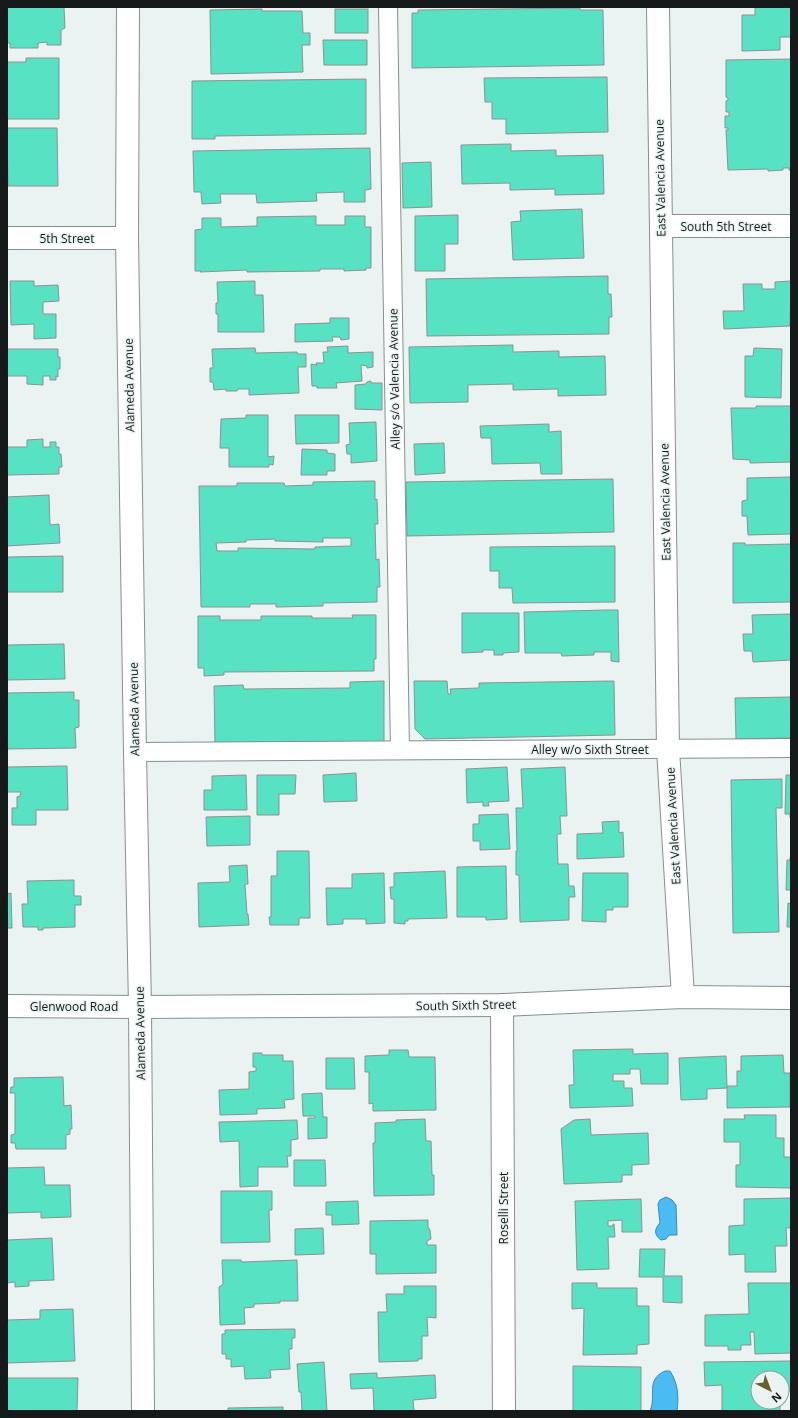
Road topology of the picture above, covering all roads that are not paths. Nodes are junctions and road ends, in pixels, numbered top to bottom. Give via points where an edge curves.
1 (128, 7) edge
2 (388, 7) edge
3 (658, 7) edge
4 (661, 226) junction
5 (791, 226) edge
6 (7, 238) edge
7 (127, 238) junction
8 (791, 748) edge
9 (668, 749) junction
10 (394, 750) junction
11 (135, 752) junction
12 (683, 997) junction
13 (791, 998) edge
14 (502, 1005) junction
15 (7, 1006) edge
16 (140, 1007) junction
17 (143, 1411) edge
18 (504, 1411) edge

1 - 7 street, Alameda Avenue
2 - 10 lane, Alley s/o Valencia Avenue
3 - 4 street, East Valencia Avenue
4 - 5 street, South 5th Street
4 - 9 street, East Valencia Avenue
6 - 7 street, 5th Street
7 - 11 street, Alameda Avenue
8 - 9 lane, Alley w/o Sixth Street
9 - 10 lane, Alley w/o Sixth Street
9 - 12 street, East Valencia Avenue
10 - 11 lane, Alley w/o Sixth Street
11 - 16 street, Alameda Avenue
12 - 13 street, South Sixth Street
12 - 14 street, South Sixth Street
14 - 16 street, South Sixth Street
14 - 18 street, Roselli Street
15 - 16 street, Glenwood Road
16 - 17 street, Alameda Avenue

